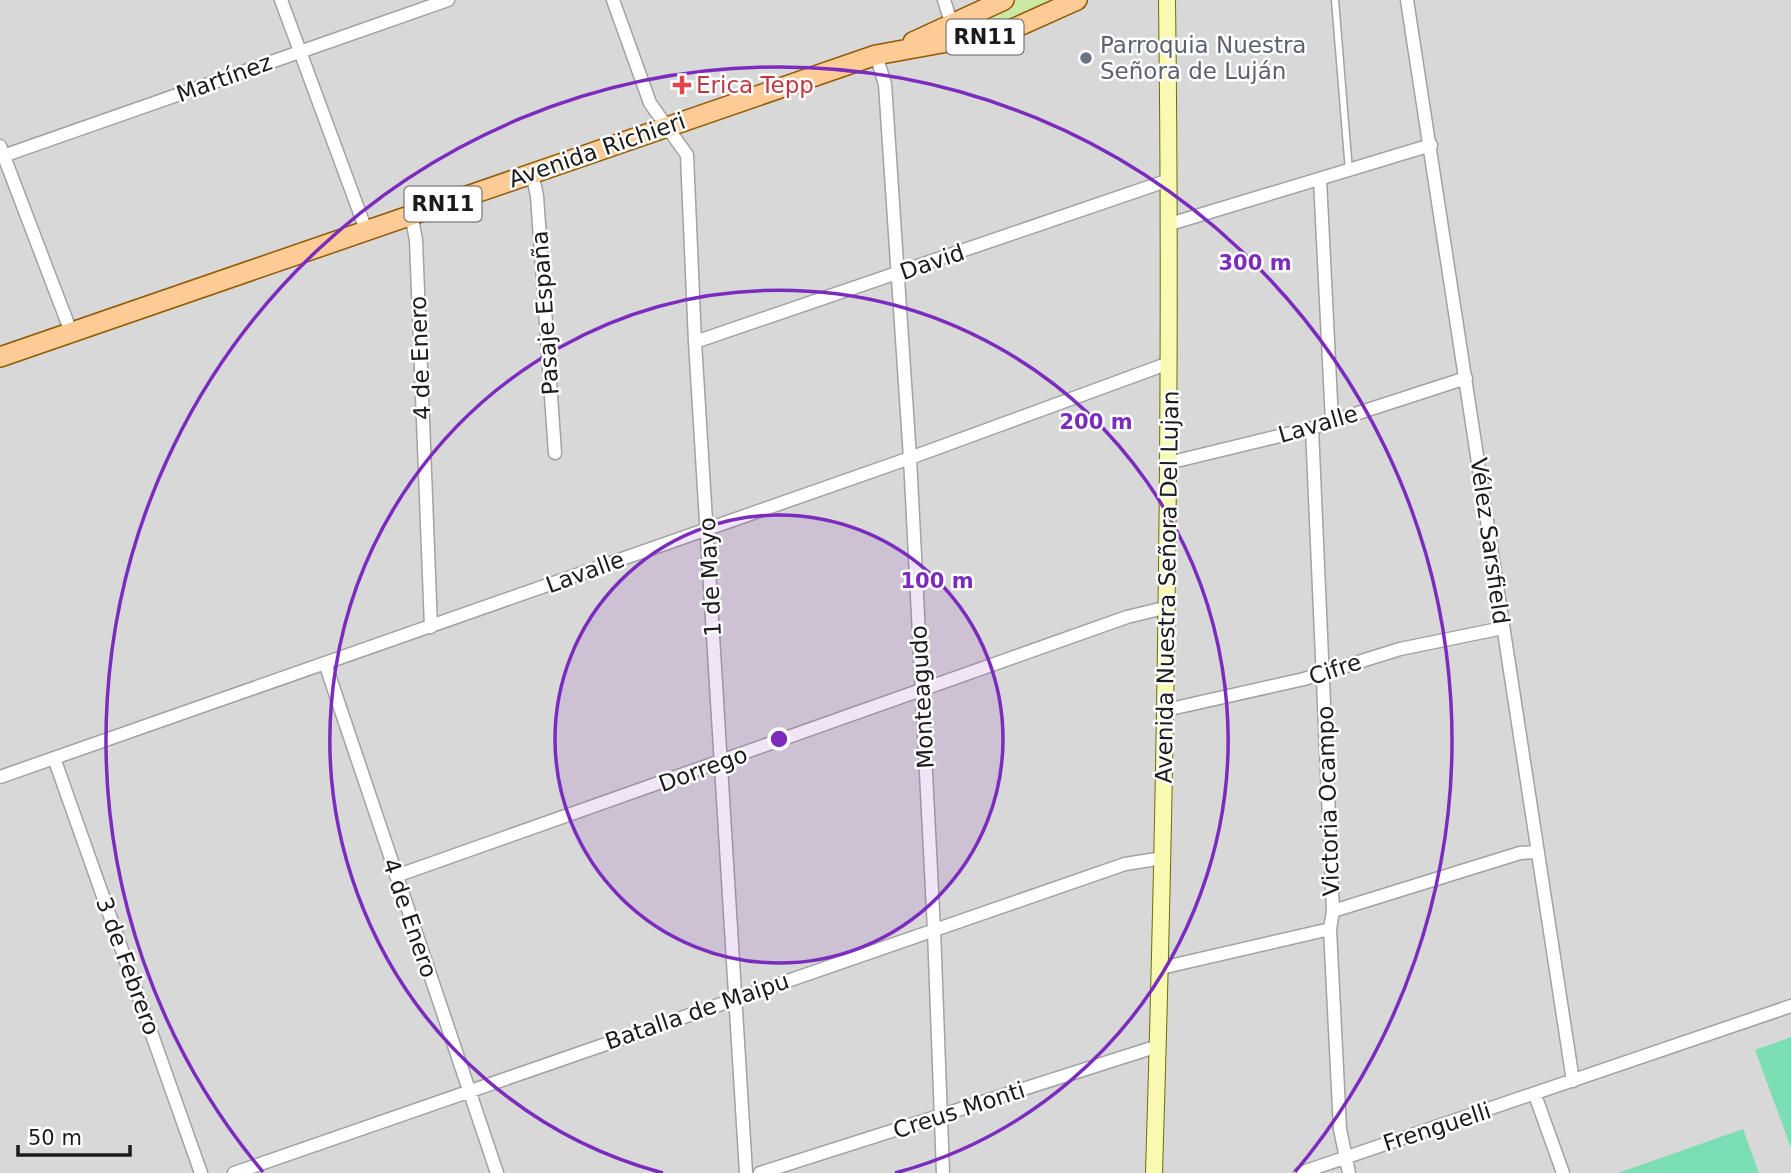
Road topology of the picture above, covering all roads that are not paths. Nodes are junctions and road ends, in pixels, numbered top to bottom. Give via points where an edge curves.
1 (281, 0) edge
2 (448, 0) edge
3 (613, 0) edge
4 (944, 0) edge
5 (1077, 0) edge
6 (1167, 0) edge
7 (1335, 0) edge
8 (1407, 0) edge
9 (992, 3) edge
10 (952, 26) junction
11 (299, 51) junction
12 (881, 54) junction
13 (667, 126) junction
14 (1431, 145) junction
15 (1, 153) edge
16 (1349, 171) junction
17 (532, 173) junction
18 (1320, 179) junction
19 (1169, 180) junction
20 (411, 215) junction
21 (1170, 225) junction
22 (366, 230) junction
23 (898, 274) junction
24 (71, 332) junction
25 (695, 342) junction
26 (0, 357) edge
27 (1169, 363) junction
28 (1466, 379) junction
29 (1332, 422) junction
30 (1312, 428) junction
31 (555, 453) dead end
32 (910, 458) junction
33 (1168, 463) junction
34 (707, 529) junction
35 (1168, 607) junction
36 (431, 627) junction
37 (1503, 628) junction
38 (326, 663) junction
39 (1323, 672) junction
40 (921, 689) junction
41 (1166, 710) junction
42 (54, 758) junction
43 (720, 763) junction
44 (0, 777) edge
45 (1536, 852) junction
46 (1163, 858) junction
47 (396, 876) junction
48 (1333, 911) junction
49 (934, 929) junction
50 (1330, 929) junction
51 (1161, 968) junction
52 (733, 997) junction
53 (1791, 1006) edge
54 (1158, 1046) junction
55 (1573, 1081) junction
56 (469, 1092) junction
57 (1535, 1095) junction
58 (939, 1118) junction
59 (1345, 1158) junction
60 (201, 1173) edge
61 (234, 1173) edge
62 (497, 1173) edge
63 (746, 1173) edge
64 (760, 1173) edge
65 (943, 1173) edge
66 (1154, 1173) edge
67 (1300, 1173) edge
68 (1349, 1173) edge
69 (1563, 1173) edge

1 - 11 street
2 - 11 street, Martínez
3 - 13 street, 1 de Mayo via 650,103
4 - 10 street
5 - 12 main road, Avenida Richieri / RN11 via 1008,31
6 - 19 street, Avenida Nuestra Señora Del Lujan
7 - 16 lane
8 - 14 street, Vélez Sarsfield
9 - 10 main road, RN11
10 - 12 main road, RN11
11 - 15 street, Martínez
11 - 22 street
12 - 13 main road, Avenida Richieri / RN11
12 - 23 street, Monteagudo
13 - 17 main road, Avenida Richieri / RN11
13 - 25 street, 1 de Mayo via 687,155
14 - 16 street
14 - 28 street, Vélez Sarsfield
15 - 24 street
16 - 18 street
17 - 20 main road, Avenida Richieri / RN11
17 - 31 street, Pasaje España
18 - 21 street
18 - 29 street
19 - 21 street, Avenida Nuestra Señora Del Lujan
19 - 23 street, David
20 - 22 main road, Avenida Richieri / RN11
20 - 36 street, 4 de Enero via 416,240
21 - 27 street, Avenida Nuestra Señora Del Lujan
22 - 24 main road, Avenida Richieri / RN11
23 - 25 street, David
23 - 32 street, Monteagudo
24 - 26 main road, Avenida Richieri / RN11
25 - 34 street, 1 de Mayo
27 - 32 street, Lavalle
27 - 33 street, Avenida Nuestra Señora Del Lujan
28 - 29 street, Lavalle
28 - 37 street, Vélez Sarsfield
29 - 30 street, Lavalle
30 - 33 street, Lavalle
30 - 39 street, Victoria Ocampo
32 - 34 street, Lavalle
32 - 40 street, Monteagudo
33 - 35 street, Avenida Nuestra Señora Del Lujan
34 - 36 street, Lavalle
34 - 43 street, 1 de Mayo
35 - 40 street, Dorrego
35 - 41 street, Avenida Nuestra Señora Del Lujan
36 - 38 street, Lavalle
37 - 39 street, Cifre via 1400,649
37 - 45 street, Vélez Sarsfield
38 - 42 street, Lavalle
38 - 47 street, 4 de Enero
39 - 41 street, Cifre
39 - 48 street, Victoria Ocampo
40 - 43 street, Dorrego
40 - 49 street, Monteagudo
41 - 46 street, Avenida Nuestra Señora Del Lujan
42 - 44 street, Lavalle
42 - 60 street, 3 de Febrero
43 - 47 street, Dorrego
43 - 52 street, 1 de Mayo
45 - 48 street via 1520,853
45 - 55 street, Vélez Sarsfield
46 - 49 street, Batalla de Maipu via 1125,864
46 - 51 street, Avenida Nuestra Señora Del Lujan
47 - 56 street, 4 de Enero
48 - 50 street, Victoria Ocampo
49 - 52 street, Batalla de Maipu
49 - 58 street, Monteagudo
50 - 51 street
50 - 59 street, Victoria Ocampo
51 - 54 street, Avenida Nuestra Señora Del Lujan
52 - 56 street, Batalla de Maipu
52 - 63 street, 1 de Mayo
53 - 55 street, Frenguelli
54 - 58 street, Creus Monti
54 - 66 street, Avenida Nuestra Señora Del Lujan
55 - 57 street, Frenguelli
56 - 61 street, Batalla de Maipu
56 - 62 street, 4 de Enero
57 - 59 street, Frenguelli
57 - 69 street
58 - 64 street, Creus Monti
58 - 65 street, Monteagudo
59 - 67 street, Frenguelli
59 - 68 street, Victoria Ocampo

